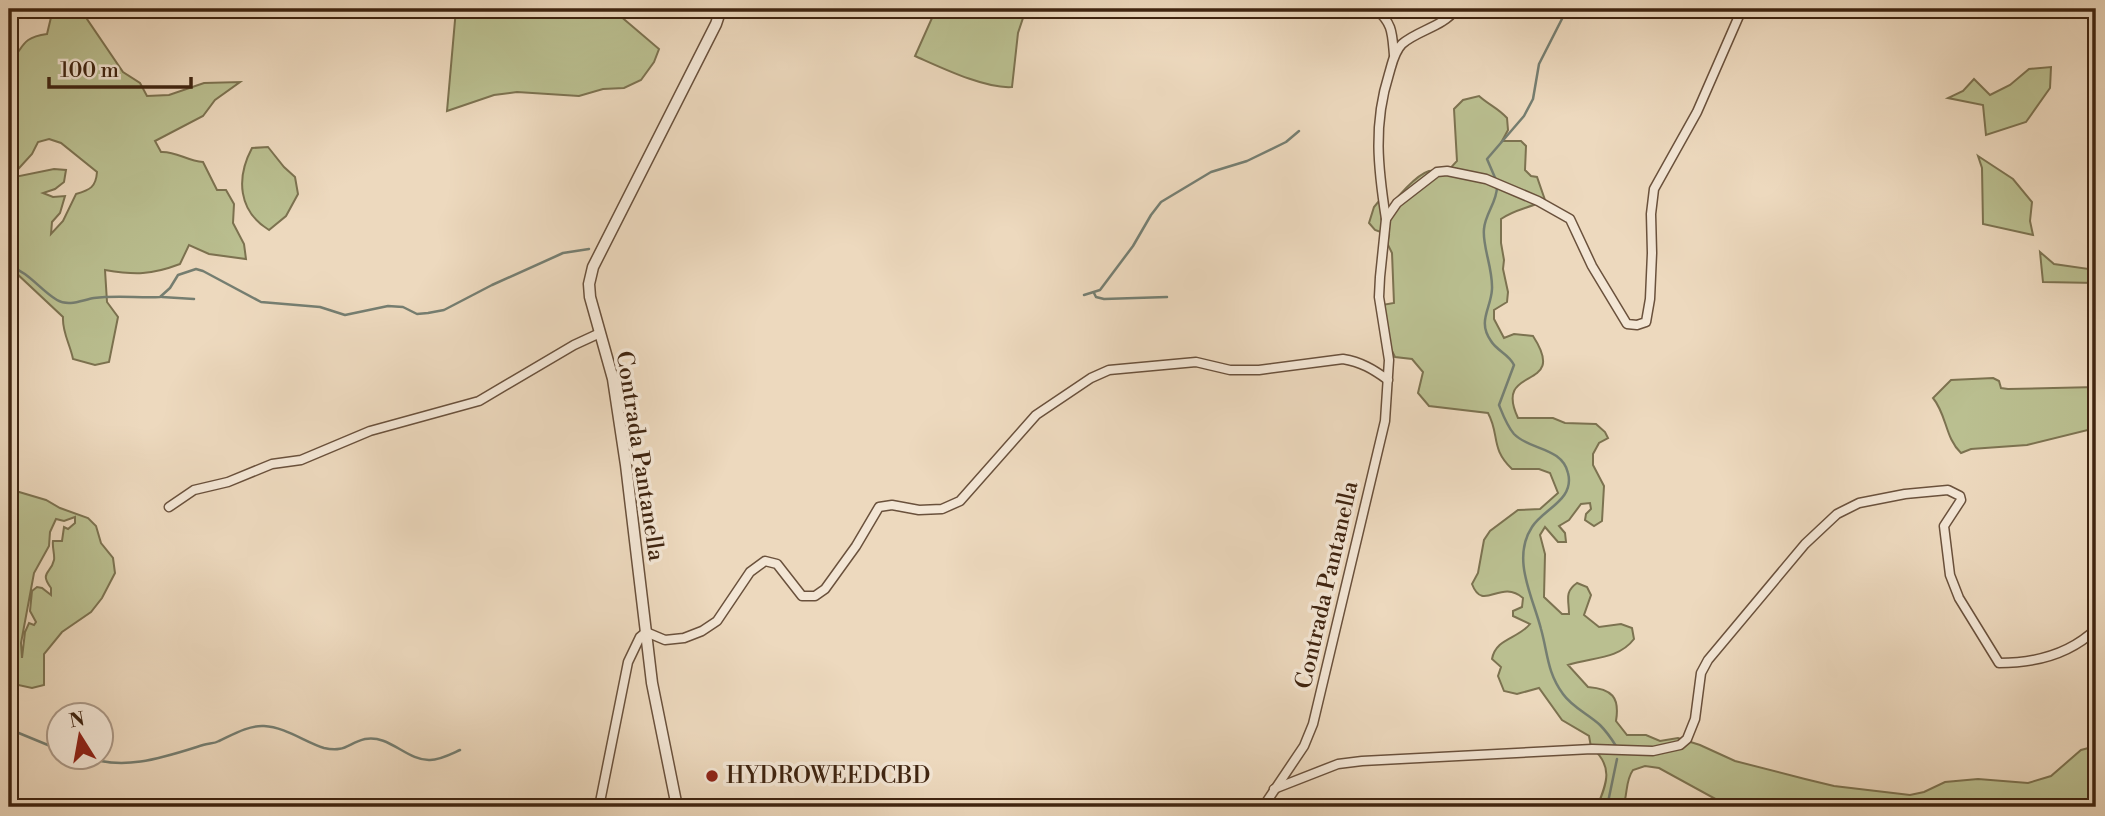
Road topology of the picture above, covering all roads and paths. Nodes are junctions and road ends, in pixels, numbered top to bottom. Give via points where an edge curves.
1 (721, 9) edge
2 (1376, 9) edge
3 (1456, 9) edge
4 (1742, 9) edge
5 (1394, 55) junction
6 (1386, 219) junction
7 (600, 333) junction
8 (1388, 380) junction
9 (169, 506) dead end
10 (2096, 629) edge
11 (646, 632) junction
12 (1274, 789) junction
13 (599, 807) edge
14 (677, 807) edge
15 (1263, 807) edge

1 - 7 street, Contrada Pantanella via 593,267 590,297
2 - 5 street via 1388,20
3 - 5 street via 1401,45
4 - 6 street via 1697,112 1654,189 1646,322 1627,324 1570,219 1499,185 1460,172 1437,172 1397,203
5 - 6 street, Contrada Pantanella via 1377,122
6 - 8 street, Contrada Pantanella via 1379,297
7 - 9 street via 479,401 370,431 301,460 272,464 194,490
7 - 11 street, Contrada Pantanella via 615,392
8 - 11 street via 1372,368 1343,359 1259,370 1230,370 1196,362 1109,370 1037,415 960,500 942,509 879,507 856,546 815,596 802,596 777,564 765,561 750,572 717,621 702,631 665,640
8 - 12 street, Contrada Pantanella via 1385,421 1321,699 1304,746
10 - 12 street via 2059,654 1999,663 1950,575 1944,526 1960,496 1948,490 1905,494 1859,503 1837,514 1804,544 1708,660 1701,673 1695,719 1680,745 1653,751 1592,749 1362,761 1338,764
11 - 13 street via 628,662
11 - 14 street, Contrada Pantanella
12 - 15 street, Contrada Pantanella

